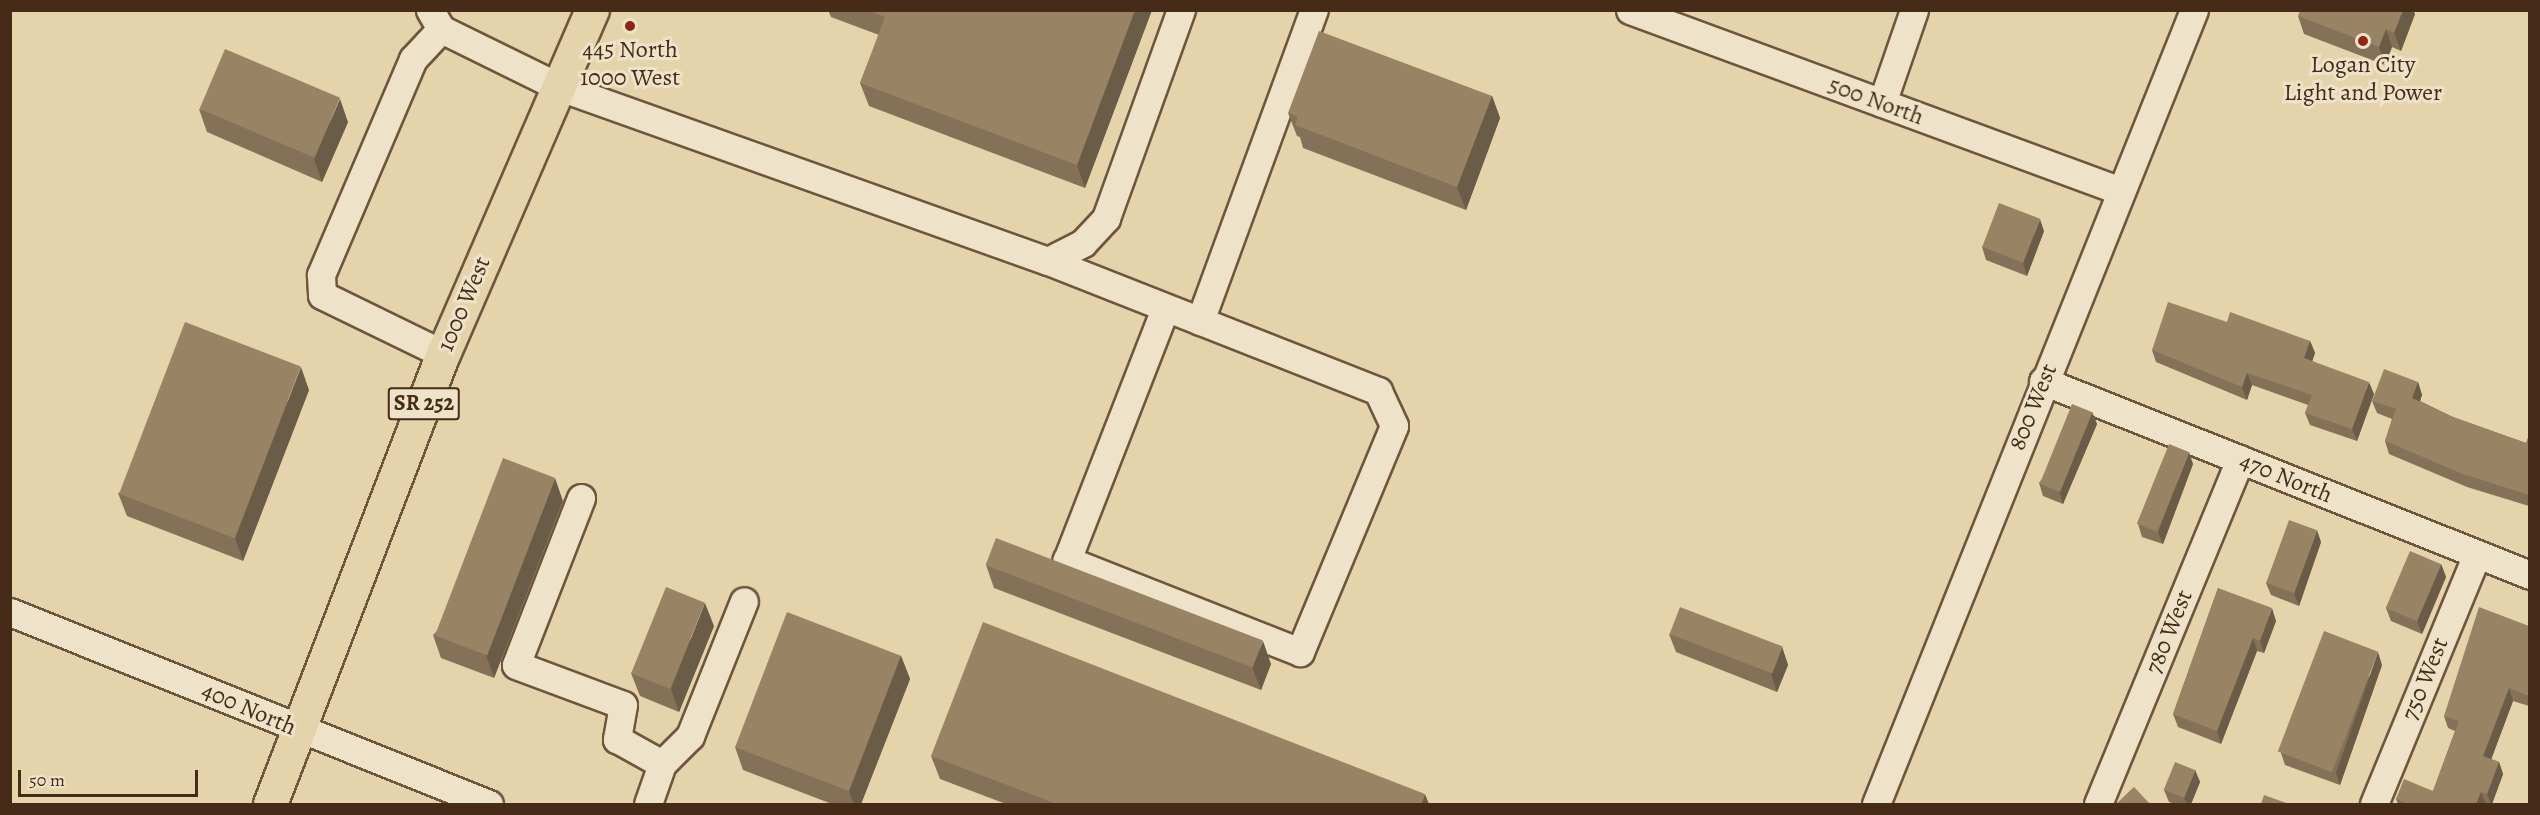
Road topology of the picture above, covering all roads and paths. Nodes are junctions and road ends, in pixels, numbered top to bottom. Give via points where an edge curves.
1 (592, 10) edge
2 (1181, 10) edge
3 (1314, 10) edge
4 (1630, 10) edge
5 (1914, 10) edge
6 (2194, 10) edge
7 (435, 20) edge
8 (557, 86) junction
9 (1882, 103) junction
10 (2121, 191) junction
11 (1048, 261) junction
12 (1166, 308) junction
13 (1200, 321) junction
14 (443, 354) junction
15 (2043, 381) junction
16 (2240, 459) junction
17 (581, 498) dead end
18 (2477, 554) junction
19 (2529, 575) edge
20 (744, 601) dead end
21 (10, 612) edge
22 (299, 730) junction
23 (662, 764) junction
24 (270, 804) edge
25 (489, 804) edge
26 (648, 804) edge
27 (1876, 804) edge
28 (2098, 804) edge
29 (2374, 804) edge

1 - 8 main road, 1000 West / SR 252
2 - 11 street via 1106,218 1083,243
3 - 13 street
4 - 9 street, 500 North
5 - 9 street
6 - 10 street, 800 West
7 - 8 street
7 - 14 street via 413,60 321,275 322,295
8 - 11 street
8 - 14 main road, 1000 West / SR 252
9 - 10 street, 500 North
10 - 15 street, 800 West
11 - 12 street
12 - 13 street
12 - 13 street via 1067,560 1300,652 1394,426 1378,391
14 - 22 main road, 1000 West / SR 252
15 - 16 street, 470 North
15 - 27 street, 800 West
16 - 18 street, 470 North
16 - 28 street, 780 West
17 - 23 street via 516,665 623,705 617,739
18 - 19 street, 470 North
18 - 29 street, 750 West
20 - 23 street via 690,736
21 - 22 street, 400 North
22 - 24 main road, 1000 West / SR 252
22 - 25 street, 400 North
23 - 26 street

